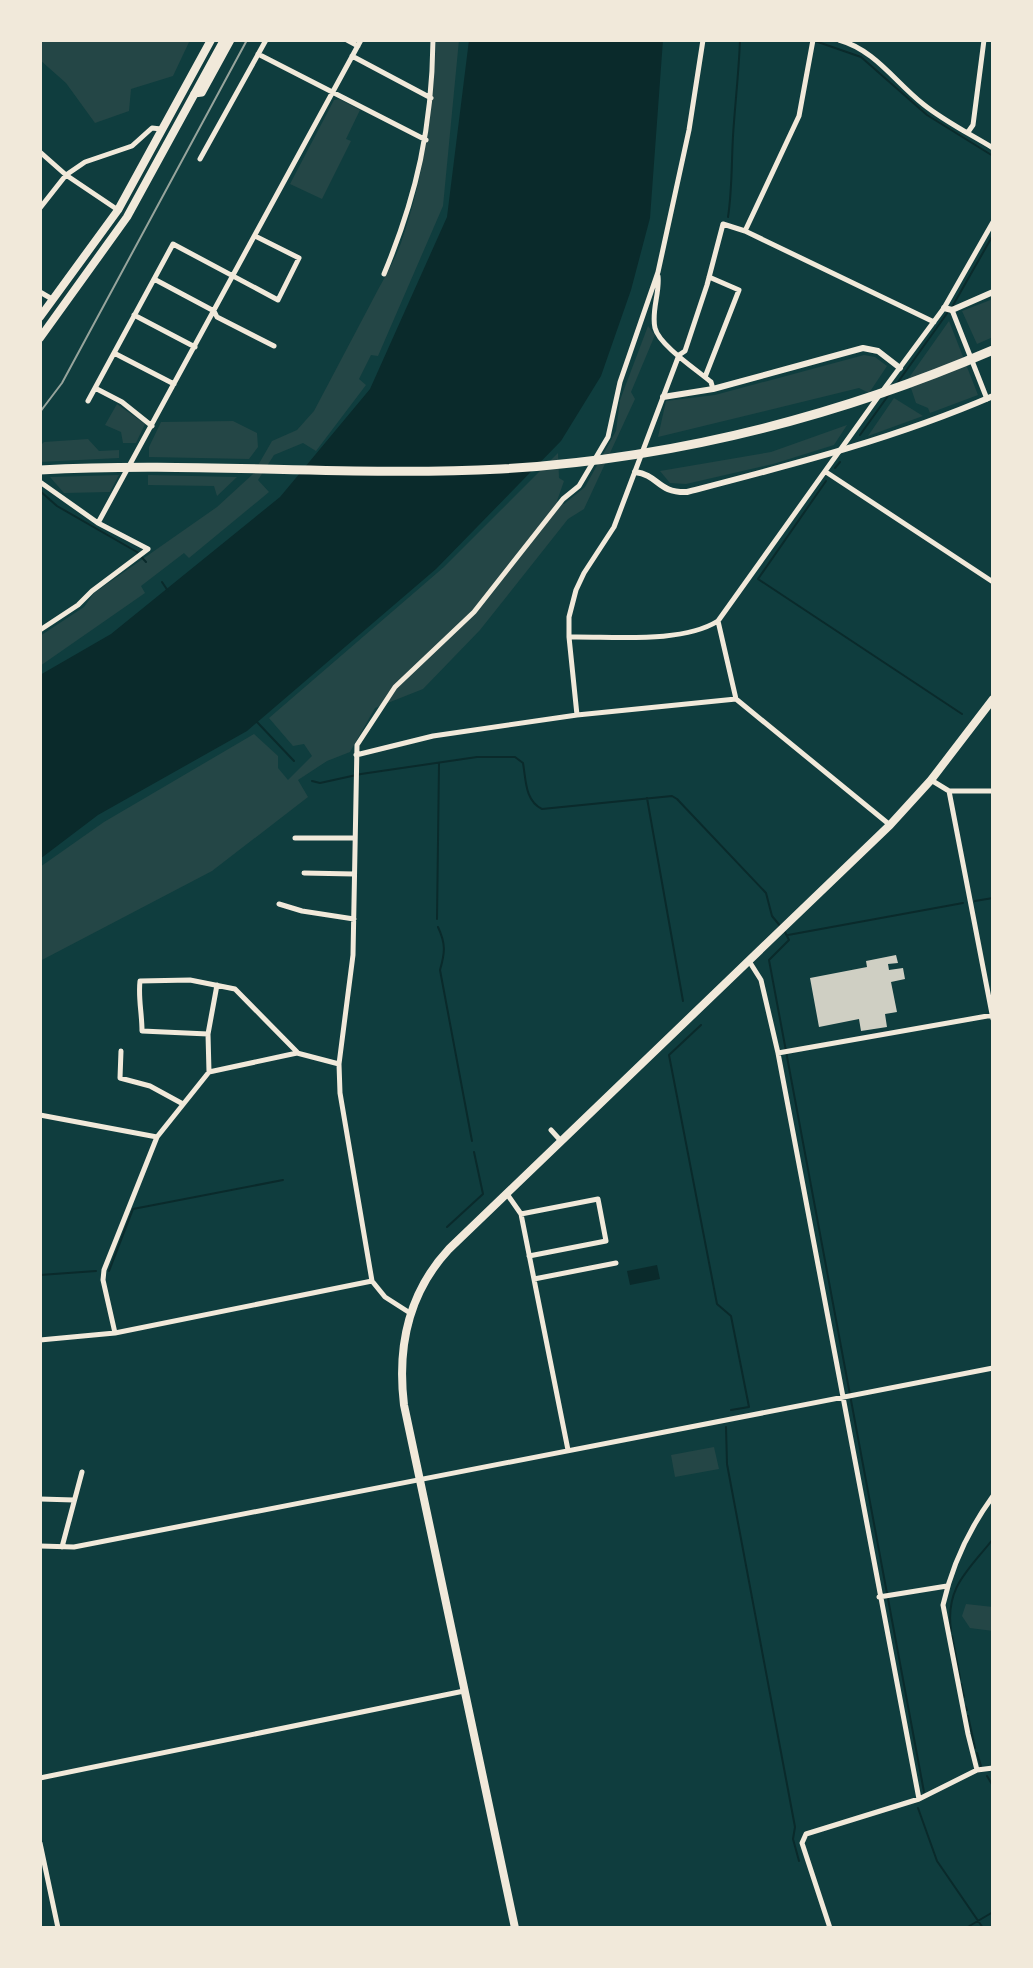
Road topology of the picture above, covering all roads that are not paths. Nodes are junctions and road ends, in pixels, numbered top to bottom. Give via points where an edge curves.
1 (211, 40) edge
2 (224, 40) edge
3 (231, 40) edge
4 (266, 40) edge
5 (347, 40) edge
6 (426, 40) edge
7 (703, 40) edge
8 (839, 40) edge
9 (984, 40) edge
10 (433, 42) edge
11 (359, 43) edge
12 (813, 43) edge
13 (258, 54) junction
14 (352, 56) junction
15 (334, 92) junction
16 (194, 94) junction
17 (431, 98) junction
18 (164, 129) junction
19 (968, 132) junction
20 (426, 140) junction
21 (993, 148) edge
22 (40, 152) edge
23 (200, 159) dead end
24 (66, 175) junction
25 (40, 208) edge
26 (118, 210) junction
27 (993, 222) edge
28 (745, 231) junction
29 (255, 236) junction
30 (658, 272) junction
31 (384, 274) dead end
32 (234, 275) junction
33 (709, 277) junction
34 (154, 279) junction
35 (40, 292) edge
36 (993, 292) edge
37 (53, 300) junction
38 (948, 309) junction
39 (214, 311) junction
40 (134, 315) junction
41 (40, 317) edge
42 (934, 322) junction
43 (40, 338) edge
44 (274, 346) dead end
45 (195, 347) junction
46 (993, 350) edge
47 (114, 353) junction
48 (679, 355) junction
49 (900, 368) junction
50 (705, 377) junction
51 (174, 384) junction
52 (95, 388) junction
53 (713, 389) junction
54 (663, 397) junction
55 (990, 397) edge
56 (88, 401) dead end
57 (152, 426) junction
58 (839, 452) junction
59 (40, 470) edge
60 (635, 472) junction
61 (826, 472) junction
62 (40, 482) edge
63 (98, 523) junction
64 (993, 582) edge
65 (718, 621) junction
66 (40, 630) edge
67 (569, 637) junction
68 (736, 699) junction
69 (993, 699) edge
70 (577, 715) junction
71 (356, 755) junction
72 (931, 780) junction
73 (949, 791) junction
74 (993, 791) edge
75 (890, 825) junction
76 (295, 838) dead end
77 (354, 838) junction
78 (304, 873) dead end
79 (354, 874) junction
80 (279, 904) dead end
81 (354, 919) junction
82 (749, 960) junction
83 (217, 985) junction
84 (993, 1016) edge
85 (208, 1034) junction
86 (121, 1051) dead end
87 (297, 1053) junction
88 (779, 1053) junction
89 (339, 1064) junction
90 (209, 1072) junction
91 (183, 1104) junction
92 (40, 1115) edge
93 (551, 1130) dead end
94 (157, 1137) junction
95 (561, 1141) junction
96 (507, 1194) junction
97 (521, 1214) junction
98 (529, 1256) junction
99 (616, 1263) dead end
100 (534, 1280) junction
101 (372, 1281) junction
102 (410, 1313) junction
103 (115, 1333) junction
104 (40, 1340) edge
105 (993, 1368) edge
106 (844, 1395) junction
107 (568, 1450) junction
108 (82, 1472) dead end
109 (419, 1479) junction
110 (993, 1496) edge
111 (40, 1499) edge
112 (74, 1500) junction
113 (40, 1546) edge
114 (62, 1547) junction
115 (947, 1586) junction
116 (879, 1597) junction
117 (464, 1691) junction
118 (993, 1768) edge
119 (977, 1770) junction
120 (40, 1778) edge
121 (919, 1799) junction
122 (40, 1843) edge
123 (58, 1928) edge
124 (515, 1928) edge
125 (830, 1928) edge

1 - 18 main road
2 - 16 main road
3 - 16 main road via 202,93
4 - 13 street
5 - 11 street
6 - 10 street
7 - 30 street
8 - 19 street via 868,53 924,105
9 - 19 street
10 - 17 street
11 - 14 street
12 - 28 street via 799,116
13 - 15 street
13 - 23 street
14 - 15 street
14 - 17 street
15 - 20 street
15 - 29 street
16 - 43 main road via 127,217
17 - 20 street
18 - 24 street via 152,128 132,146 85,162
18 - 26 main road
19 - 21 street
20 - 31 street
22 - 24 street
24 - 25 street
24 - 26 street
26 - 37 main road
27 - 38 street
28 - 33 street via 723,224
28 - 42 street
29 - 32 street
29 - 32 street via 299,258 278,300
30 - 48 street via 655,329
30 - 71 street via 620,382 608,437 591,470 474,612 395,687 357,745
32 - 34 street via 173,244
32 - 39 street
33 - 48 street via 685,351
33 - 50 street via 739,290
34 - 39 street
34 - 40 street
35 - 37 street
36 - 38 street
37 - 41 main road
38 - 42 street
38 - 55 street
39 - 44 street
39 - 45 street
40 - 45 street
40 - 47 street
42 - 49 street
45 - 51 street
46 - 59 highway via 851,403 764,428 612,459 500,469
47 - 51 street
47 - 52 street
48 - 50 street
48 - 54 street
49 - 53 street via 878,351 863,348
49 - 58 street
50 - 53 street
51 - 57 street
52 - 56 street
52 - 57 street
53 - 54 street
54 - 60 street
55 - 58 street
57 - 63 street
58 - 60 street via 687,492 668,491 649,475
58 - 61 street
60 - 67 street via 614,527 576,590
61 - 64 street
61 - 65 street
62 - 63 street
63 - 66 street via 148,549
65 - 67 street via 697,631
65 - 68 street
67 - 70 street
68 - 70 street
68 - 75 street
69 - 72 main road
70 - 71 street via 433,736
71 - 77 street
72 - 73 street
72 - 75 main road
73 - 74 street
73 - 84 street
75 - 82 main road
76 - 77 street
77 - 79 street
78 - 79 street
79 - 81 street
80 - 81 street
81 - 89 street
82 - 88 street via 761,980
82 - 95 main road
83 - 85 street
83 - 85 street via 140,981 142,1031
83 - 87 street via 235,989
84 - 88 street
85 - 90 street
86 - 91 street via 120,1078 150,1086
87 - 89 street
87 - 90 street
88 - 106 street
89 - 101 street
90 - 91 street
91 - 94 street
92 - 94 street
93 - 95 street
94 - 103 street via 104,1270
95 - 96 main road
96 - 97 street
96 - 102 main road via 439,1259
97 - 98 street
97 - 98 street via 598,1199 601,1213 606,1241
98 - 100 street
99 - 100 street
100 - 107 street
101 - 102 street
101 - 103 street
102 - 109 main road via 402,1389
103 - 104 street
105 - 106 street
106 - 107 street
106 - 116 street
107 - 109 street
108 - 112 street
109 - 114 street
109 - 117 main road
110 - 115 street via 965,1539
111 - 112 street
112 - 114 street
113 - 114 street
115 - 116 street
115 - 119 street via 944,1622
116 - 121 street
117 - 120 street
117 - 124 main road
118 - 119 street
119 - 121 street
121 - 125 street via 803,1838
122 - 123 street

